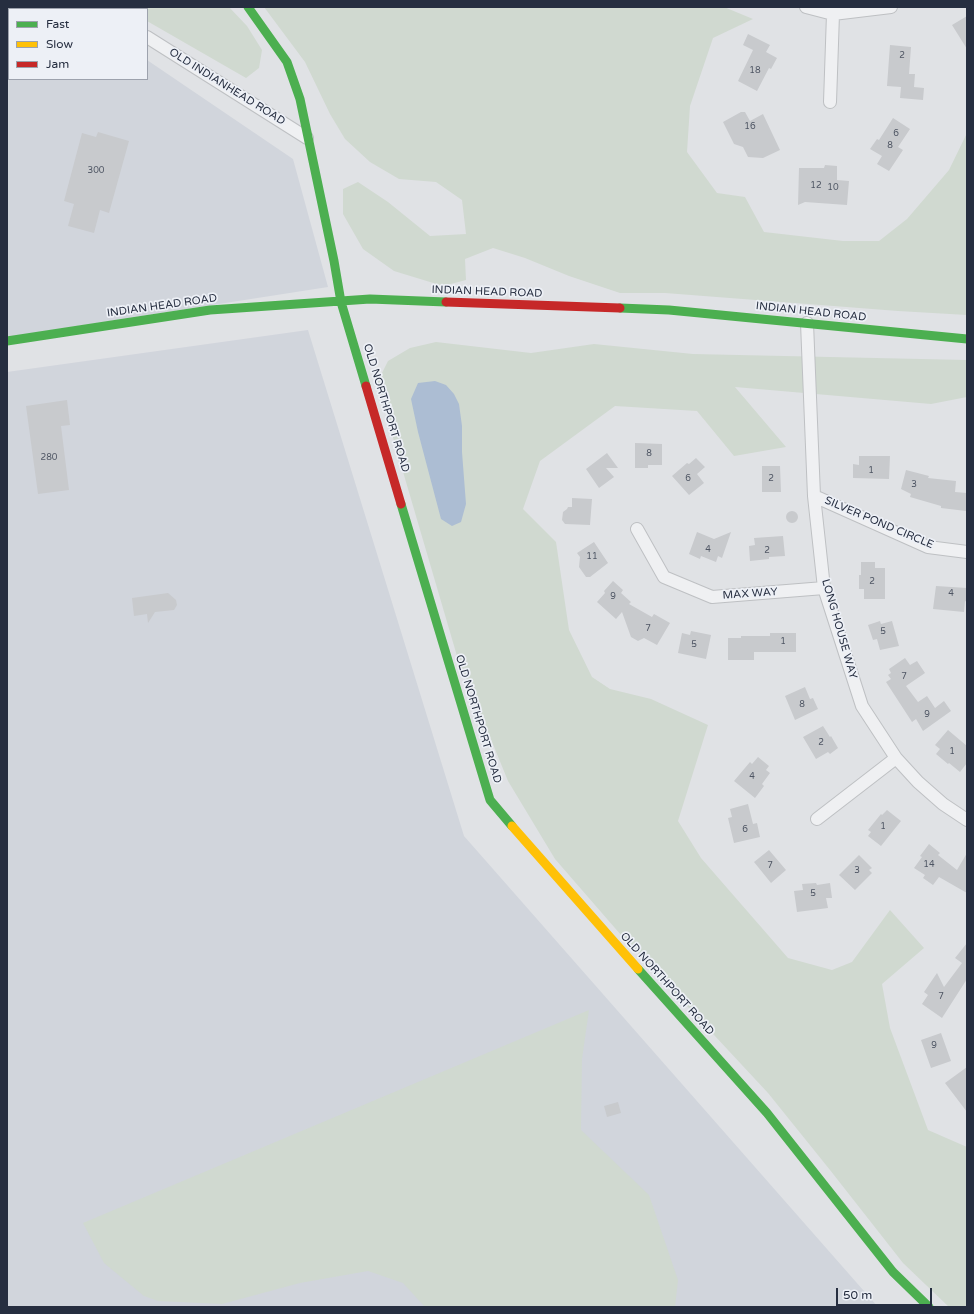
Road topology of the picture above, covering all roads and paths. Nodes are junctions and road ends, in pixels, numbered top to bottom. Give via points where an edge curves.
1 (248, 7) edge
2 (806, 7) edge
3 (891, 7) edge
4 (833, 14) junction
5 (148, 38) edge
6 (830, 102) dead end
7 (307, 138) junction
8 (341, 302) junction
9 (807, 323) junction
10 (967, 339) edge
11 (7, 341) edge
12 (814, 496) junction
13 (637, 529) dead end
14 (967, 552) edge
15 (824, 588) junction
16 (896, 758) junction
17 (817, 819) dead end
18 (967, 820) edge
19 (929, 1307) edge

1 - 7 main road, OLD NORTHPORT ROAD via 287,62 300,99
2 - 4 street
3 - 4 street
4 - 6 street
5 - 7 street, OLD INDIANHEAD ROAD
7 - 8 main road, OLD NORTHPORT ROAD
8 - 9 main road, INDIAN HEAD ROAD via 370,300 669,310
8 - 11 main road, INDIAN HEAD ROAD via 210,310
8 - 19 main road, OLD NORTHPORT ROAD via 490,800 766,1113 893,1272
9 - 10 main road, INDIAN HEAD ROAD
9 - 12 street, LONG HOUSE WAY
12 - 14 street, SILVER POND CIRCLE via 928,547
12 - 15 street, LONG HOUSE WAY
13 - 15 street, MAX WAY via 664,577 712,597
15 - 16 street, LONG HOUSE WAY via 862,706
16 - 17 street
16 - 18 street, LONG HOUSE WAY via 943,804

